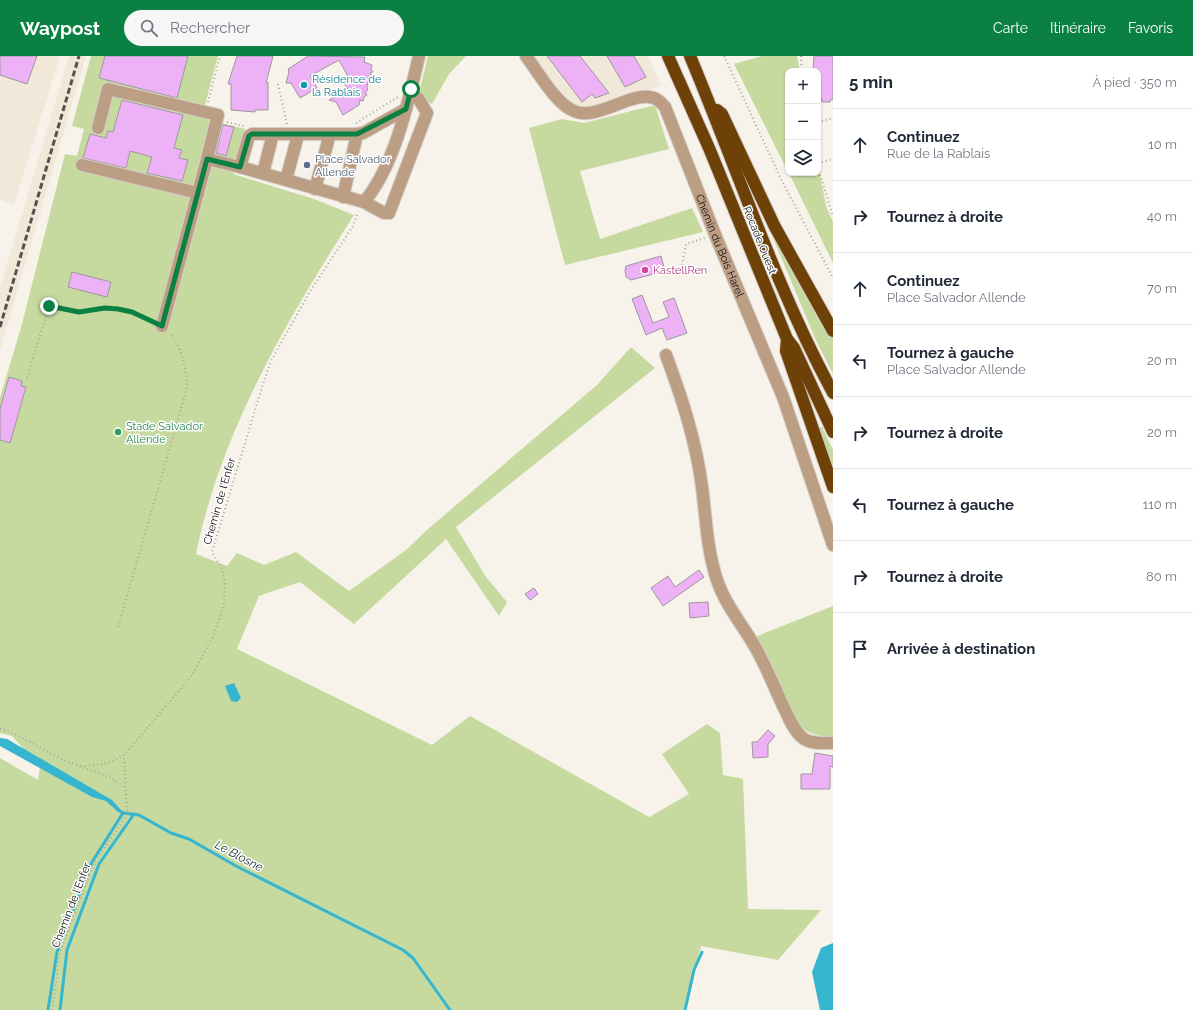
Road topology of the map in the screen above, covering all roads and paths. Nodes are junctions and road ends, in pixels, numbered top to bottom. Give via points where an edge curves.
1 (220, 56) edge
2 (418, 56) edge
3 (526, 56) edge
4 (668, 56) edge
5 (690, 56) edge
6 (724, 56) edge
7 (801, 56) edge
8 (802, 68) edge
9 (278, 84) dead end
10 (411, 90) junction
11 (208, 104) dead end
12 (711, 107) junction
13 (406, 109) junction
14 (226, 117) dead end
15 (833, 118) edge
16 (821, 121) edge
17 (249, 127) dead end
18 (98, 128) dead end
19 (354, 130) junction
20 (277, 131) junction
21 (330, 134) junction
22 (298, 135) junction
23 (207, 159) junction
24 (833, 159) edge
25 (821, 162) edge
26 (82, 165) dead end
27 (240, 167) junction
28 (263, 173) junction
29 (821, 176) edge
30 (286, 180) junction
31 (315, 189) junction
32 (198, 192) junction
33 (343, 197) junction
34 (364, 202) junction
35 (833, 217) edge
36 (716, 237) junction
37 (682, 265) dead end
38 (833, 278) edge
39 (162, 326) junction
40 (833, 331) edge
41 (787, 339) junction
42 (666, 355) dead end
43 (27, 378) dead end
44 (833, 393) edge
45 (833, 432) edge
46 (833, 487) edge
47 (833, 545) edge
48 (118, 627) dead end
49 (0, 729) edge
50 (833, 743) edge
51 (124, 755) junction
52 (81, 766) junction
53 (127, 790) junction
54 (52, 1010) edge

1 - 11 path
2 - 10 street
3 - 36 street, Chemin du Bois Harel via 560,102 574,112 587,114 646,96 657,99 665,107
4 - 41 highway, Rocade Ouest via 709,148
5 - 12 highway, Rocade Ouest
6 - 38 path via 782,181
7 - 8 path
9 - 20 path via 288,127
10 - 13 street
10 - 19 path
10 - 34 street via 427,113 389,213 384,213
12 - 40 highway via 722,114 766,209
12 - 44 highway, Rocade Ouest via 778,275
13 - 19 street
13 - 34 street via 392,151 375,189
14 - 17 path via 226,122
15 - 16 path
18 - 23 street via 108,89 218,115
19 - 21 street
19 - 33 street
20 - 22 street
20 - 27 street via 249,136
20 - 28 street
21 - 22 street
21 - 31 street
22 - 30 street
23 - 27 street
23 - 32 street
24 - 25 path
26 - 32 street
27 - 28 street
28 - 30 street
29 - 35 path
30 - 31 street
31 - 33 street
32 - 39 street
33 - 34 street
34 - 51 path, Chemin de l'Enfer via 354,219 353,226 309,293 271,361 212,552 222,569 225,582 224,604 213,636 191,677
36 - 37 path via 686,244
36 - 47 street, Chemin du Bois Harel via 783,396
39 - 43 path via 132,312 118,309 79,312 49,306
39 - 48 path via 176,340 183,356 187,388
41 - 45 highway, Rocade Ouest via 794,348
41 - 46 highway via 786,351
42 - 50 street via 683,400 692,435 702,485 711,558 717,580 727,603 763,662 793,727 804,739 818,744
49 - 52 path
51 - 52 path, Chemin de l'Enfer via 93,766
51 - 53 path, Chemin de l'Enfer
52 - 53 path via 117,780
53 - 54 path, Chemin de l'Enfer via 127,815 94,863 60,952

